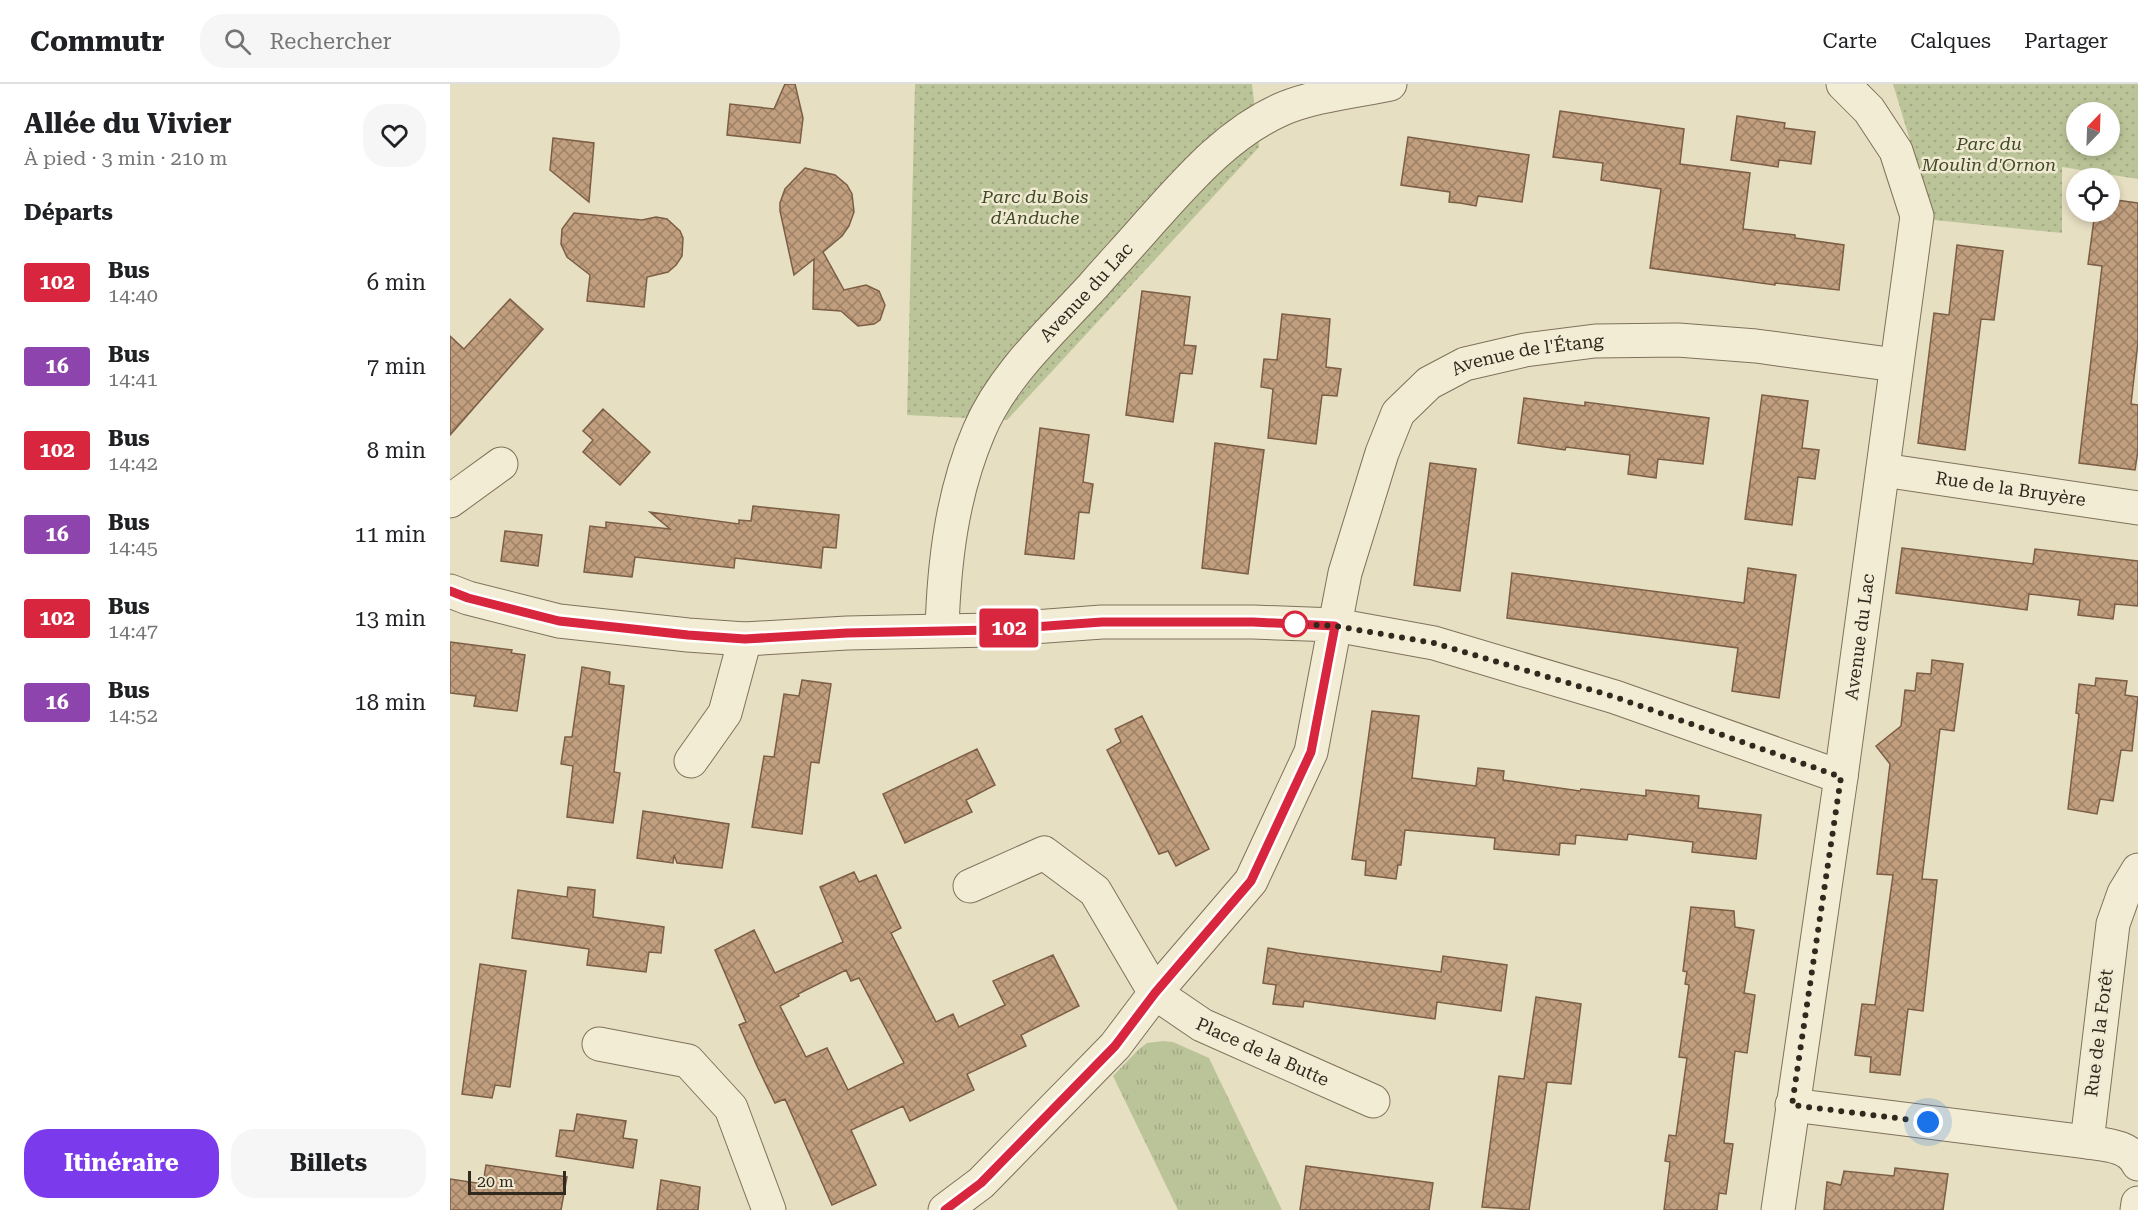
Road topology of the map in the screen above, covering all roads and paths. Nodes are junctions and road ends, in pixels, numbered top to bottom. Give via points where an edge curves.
1 (1390, 84) edge
2 (1843, 84) edge
3 (1896, 365) junction
4 (501, 464) dead end
5 (1883, 470) junction
6 (450, 501) edge
7 (2138, 508) edge
8 (450, 591) edge
9 (1335, 626) junction
10 (942, 630) junction
11 (745, 639) junction
12 (691, 761) dead end
13 (1841, 777) junction
14 (2138, 870) edge
15 (970, 886) dead end
16 (1155, 993) junction
17 (599, 1044) dead end
18 (1373, 1101) dead end
19 (1792, 1105) junction
20 (2087, 1142) junction
21 (2138, 1164) edge
22 (2138, 1203) edge
23 (769, 1210) edge
24 (945, 1210) edge
25 (1778, 1210) edge
26 (2137, 1210) edge

1 - 10 street, Avenue du Lac via 1281,110 1248,128 1186,181 1021,364 994,401 964,471 950,531
2 - 3 street, Avenue du Lac via 1869,110 1896,151 1917,216
3 - 5 street, Avenue du Lac
3 - 9 street, Avenue de l'Étang via 1678,340 1595,341 1525,350 1465,364 1429,383 1398,413 1345,573
4 - 6 street
5 - 7 street, Rue de la Bruyère
5 - 13 street, Avenue du Lac
8 - 11 street via 559,621
9 - 10 street via 1102,622
9 - 13 street via 1434,643 1603,694
9 - 16 street, Avenue de l'Étang via 1311,752 1251,881
10 - 11 street
11 - 12 street via 725,713
13 - 19 street, Avenue du Lac
14 - 20 street, Rue de la Forêt via 2124,893 2113,924
15 - 16 street via 1044,854 1095,891
16 - 18 street, Place de la Butte via 1202,1025
16 - 24 street, Avenue de l'Étang via 1115,1046 1045,1119 981,1183
17 - 23 street via 688,1061 731,1108
19 - 20 street
19 - 25 street, Avenue du Lac
20 - 21 street via 2123,1148
22 - 26 street

